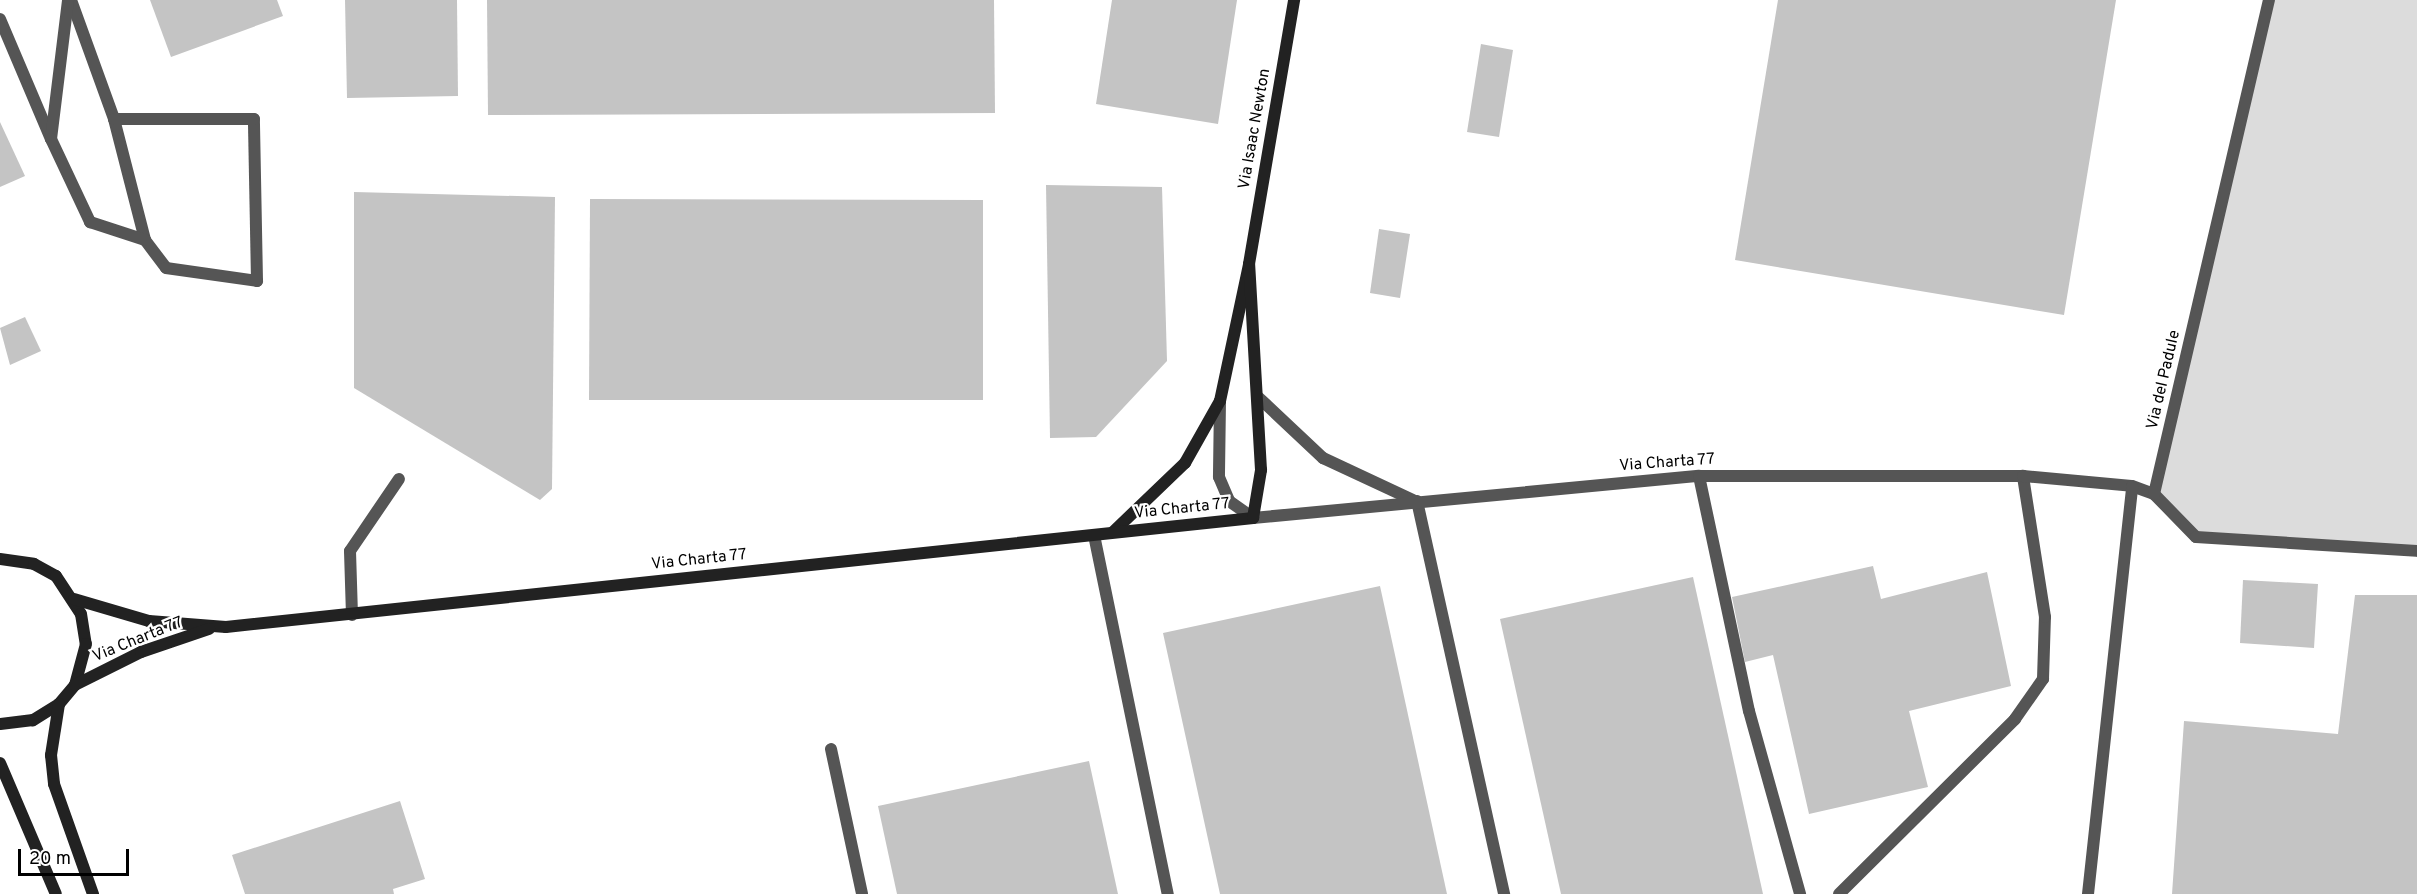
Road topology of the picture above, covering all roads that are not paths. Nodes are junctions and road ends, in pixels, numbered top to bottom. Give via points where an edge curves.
1 (69, 0) edge
2 (1294, 0) edge
3 (2269, 0) edge
4 (0, 18) edge
5 (114, 119) junction
6 (51, 139) junction
7 (145, 240) junction
8 (1250, 264) junction
9 (1257, 396) junction
10 (1220, 401) junction
11 (1699, 476) junction
12 (2023, 476) junction
13 (399, 478) dead end
14 (2132, 486) junction
15 (2154, 494) junction
16 (1417, 501) junction
17 (1252, 518) junction
18 (1113, 532) junction
19 (1094, 535) junction
20 (2417, 551) edge
21 (1, 558) edge
22 (74, 599) junction
23 (352, 615) junction
24 (214, 628) junction
25 (75, 685) junction
26 (59, 704) junction
27 (0, 724) edge
28 (831, 749) dead end
29 (0, 763) edge
30 (56, 894) edge
31 (93, 894) edge
32 (862, 894) edge
33 (1168, 894) edge
34 (1504, 894) edge
35 (1800, 894) edge
36 (1839, 894) edge
37 (2088, 894) edge

1 - 5 street
1 - 6 street
2 - 8 street, Via Isaac Newton
3 - 15 street, Via del Padule
4 - 6 street
5 - 7 street
5 - 7 street via 254,119 257,281 166,268
6 - 7 street via 90,222
8 - 9 street, Via Isaac Newton
8 - 10 street, Via Isaac Newton
9 - 16 street via 1323,458
9 - 17 street, Via Isaac Newton via 1260,490
10 - 17 street, Via Isaac Newton via 1220,477 1229,501
10 - 18 street, Via Isaac Newton via 1185,463
11 - 12 street, Via Charta 77
11 - 16 street, Via Charta 77
11 - 35 street via 1749,711
12 - 14 street, Via Charta 77
12 - 36 street via 2045,617 2043,679 2015,719
13 - 23 street via 350,551
14 - 15 street, Via Charta 77
14 - 37 street
15 - 20 street via 2196,537
16 - 17 street, Via Charta 77
16 - 34 street
17 - 18 street, Via Charta 77
18 - 19 street, Via Charta 77
19 - 23 street, Via Charta 77
19 - 33 street
21 - 22 street via 45,569
22 - 24 street, Via Charta 77 via 149,621
22 - 25 street via 86,630 85,659
23 - 24 street, Via Charta 77
24 - 25 street, Via Charta 77 via 141,652
25 - 26 street
26 - 27 street via 33,720
26 - 31 street via 51,755 54,784
28 - 32 street
29 - 30 street

